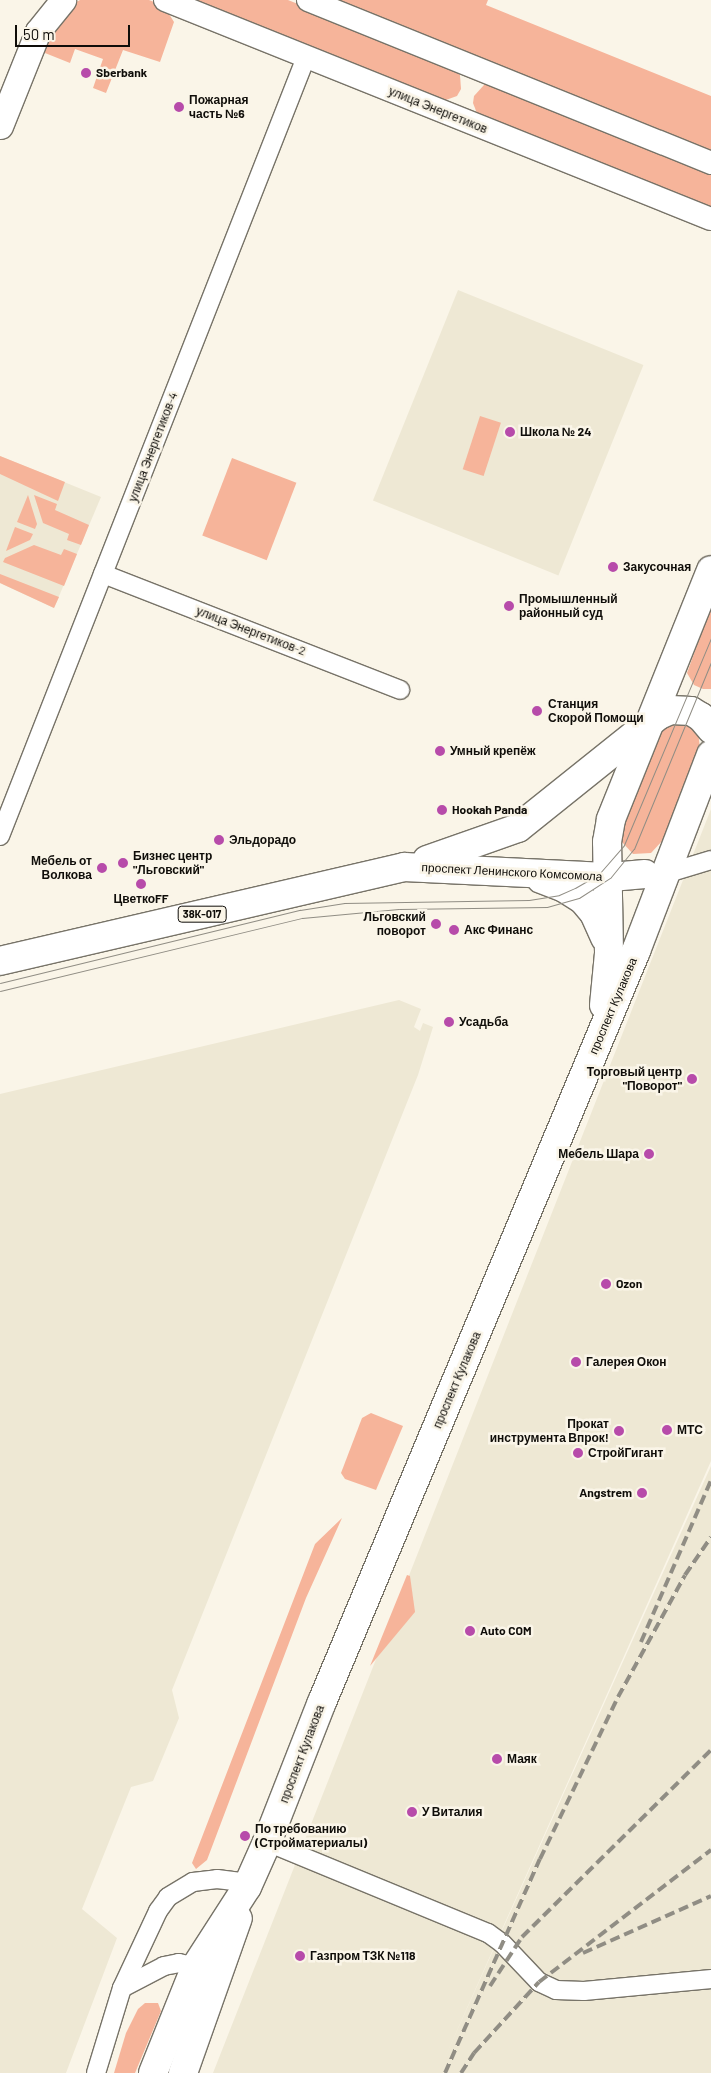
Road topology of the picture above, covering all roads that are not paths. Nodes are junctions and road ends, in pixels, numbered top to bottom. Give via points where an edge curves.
1 (42, 0) edge
2 (63, 0) edge
3 (164, 0) edge
4 (308, 0) edge
5 (38, 31) junction
6 (306, 58) junction
7 (0, 126) edge
8 (711, 163) edge
9 (711, 219) edge
10 (711, 570) edge
11 (103, 574) junction
12 (400, 690) dead end
13 (650, 722) junction
14 (711, 729) edge
15 (711, 755) edge
16 (611, 819) junction
17 (0, 836) edge
18 (711, 860) edge
19 (404, 867) junction
20 (488, 868) junction
21 (657, 874) junction
22 (607, 877) junction
23 (609, 954) junction
24 (0, 962) edge
25 (599, 1036) junction
26 (267, 1842) junction
27 (248, 1885) junction
28 (208, 1970) junction
29 (711, 1979) edge
30 (122, 1988) junction
31 (96, 2073) edge
32 (153, 2073) edge
33 (183, 2073) edge

1 - 5 main road
2 - 5 main road
3 - 6 street, улица Энергетиков
4 - 8 street
5 - 7 main road
6 - 9 street, улица Энергетиков
6 - 11 street, улица Энергетиков-4
10 - 13 main road
11 - 12 street, улица Энергетиков-2
11 - 17 street, улица Энергетиков-4
13 - 14 main road via 671,710 682,709 701,716
13 - 16 main road
13 - 19 main road via 518,828
15 - 21 main road, проспект Кулакова
16 - 21 main road via 614,855 624,868
16 - 22 main road
18 - 21 street
19 - 20 main road, проспект Ленинского Комсомола
19 - 24 main road, проспект Ленинского Комсомола / 38К-017
20 - 22 main road, проспект Ленинского Комсомола
20 - 23 main road via 548,881 583,900 602,930
21 - 22 main road, проспект Ленинского Комсомола
21 - 25 main road, проспект Кулакова
22 - 23 main road
23 - 25 main road
25 - 26 main road, проспект Кулакова
26 - 27 main road, проспект Кулакова
26 - 29 street via 488,1933 539,1982 556,1990 584,1991
27 - 28 main road, проспект Кулакова
27 - 30 street via 217,1879 193,1882 168,1897 158,1911
28 - 30 street via 179,1963 164,1966
28 - 32 main road, проспект Кулакова
28 - 33 main road, проспект Кулакова
30 - 31 street

